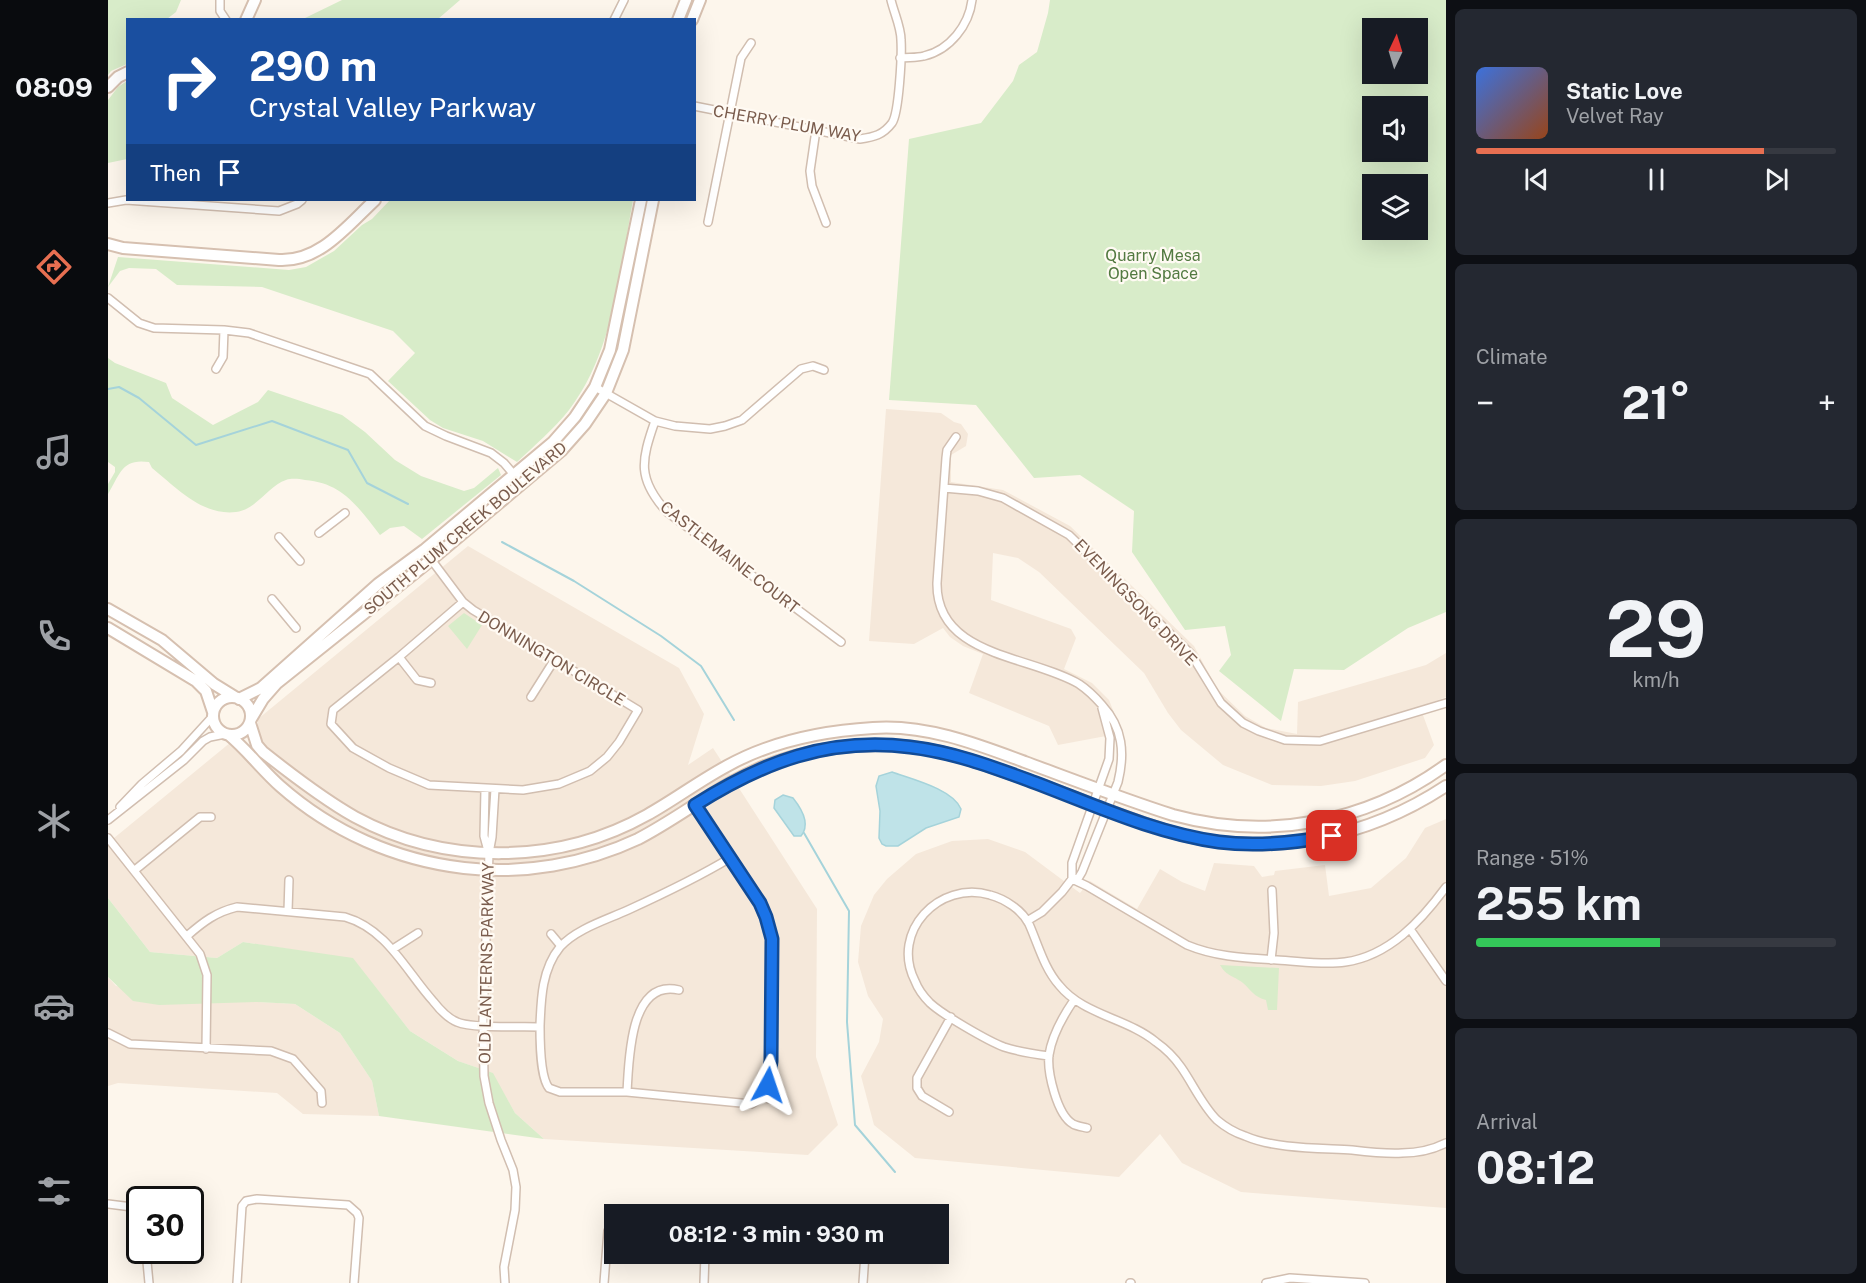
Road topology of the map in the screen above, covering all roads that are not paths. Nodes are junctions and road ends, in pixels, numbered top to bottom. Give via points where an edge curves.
1 (220, 0) edge
2 (255, 0) edge
3 (624, 0) edge
4 (686, 0) edge
5 (700, 0) edge
6 (891, 0) edge
7 (972, 0) edge
8 (225, 18) edge
9 (247, 18) edge
10 (615, 18) edge
11 (679, 18) edge
12 (693, 18) edge
13 (751, 43) dead end
14 (900, 58) junction
15 (126, 73) edge
16 (108, 87) edge
17 (696, 106) edge
18 (729, 113) junction
19 (816, 130) junction
20 (126, 200) edge
21 (140, 201) edge
22 (301, 201) edge
23 (374, 201) edge
24 (640, 201) edge
25 (653, 201) edge
26 (108, 203) edge
27 (708, 222) dead end
28 (826, 223) dead end
29 (108, 244) edge
30 (108, 298) edge
31 (224, 330) junction
32 (216, 369) dead end
33 (824, 369) dead end
34 (595, 387) junction
35 (606, 393) junction
36 (655, 422) junction
37 (956, 436) dead end
38 (518, 478) junction
39 (944, 488) junction
40 (345, 513) dead end
41 (319, 533) dead end
42 (279, 537) dead end
43 (424, 550) junction
44 (431, 560) junction
45 (300, 561) dead end
46 (272, 599) dead end
47 (463, 602) junction
48 (108, 609) edge
49 (108, 628) edge
50 (296, 628) dead end
51 (841, 642) dead end
52 (399, 657) junction
53 (555, 659) junction
54 (431, 683) dead end
55 (531, 697) dead end
56 (237, 698) junction
57 (1100, 702) junction
58 (1446, 703) edge
59 (213, 714) junction
60 (251, 721) junction
61 (227, 735) junction
62 (1446, 765) edge
63 (1446, 786) edge
64 (485, 789) junction
65 (495, 789) junction
66 (1099, 789) junction
67 (1114, 794) junction
68 (1094, 804) junction
69 (695, 805) junction
70 (1107, 810) junction
71 (211, 817) dead end
72 (110, 818) edge
73 (108, 838) edge
74 (489, 854) junction
75 (730, 858) junction
76 (135, 870) junction
77 (488, 870) junction
78 (1072, 879) junction
79 (289, 880) dead end
80 (1446, 887) edge
81 (1272, 890) dead end
82 (288, 911) junction
83 (1027, 921) junction
84 (1410, 929) junction
85 (418, 933) dead end
86 (551, 934) dead end
87 (187, 936) junction
88 (561, 946) junction
89 (393, 949) junction
90 (1271, 960) junction
91 (1446, 981) edge
92 (679, 990) dead end
93 (1074, 1000) junction
94 (951, 1017) junction
95 (483, 1025) junction
96 (540, 1027) junction
97 (108, 1032) edge
98 (206, 1048) junction
99 (1049, 1056) junction
100 (627, 1092) junction
101 (764, 1097) junction
102 (322, 1103) dead end
103 (784, 1104) dead end
104 (949, 1112) dead end
105 (1087, 1128) dead end
106 (1446, 1143) edge
107 (108, 1204) edge
108 (126, 1206) edge
109 (147, 1264) edge
110 (605, 1264) edge
111 (705, 1264) edge
112 (864, 1264) edge
113 (149, 1283) edge
114 (237, 1283) edge
115 (354, 1283) edge
116 (505, 1283) edge
117 (604, 1283) edge
118 (704, 1283) edge
119 (863, 1283) edge
120 (1266, 1283) edge
121 (1365, 1283) edge

1 - 8 street
2 - 9 main road
3 - 10 street
4 - 11 main road
5 - 12 main road
6 - 14 street, CHERRY PLUM WAY via 902,39
7 - 14 street via 962,28 941,49 924,56
13 - 18 street via 741,58
14 - 19 street, CHERRY PLUM WAY via 897,108 894,121 886,130 875,137 860,139
15 - 16 main road
17 - 18 street, CHERRY PLUM WAY
18 - 19 street, CHERRY PLUM WAY
18 - 27 street
19 - 28 street via 810,171
20 - 26 street
21 - 22 street via 279,211
23 - 29 main road via 325,246 299,259
24 - 34 main road, SOUTH PLUM CREEK BOULEVARD via 615,332
25 - 35 main road, SOUTH PLUM CREEK BOULEVARD via 627,335
30 - 31 street via 154,328
31 - 32 street via 224,357
31 - 38 street via 249,333 370,374 425,426 491,453
33 - 36 street via 801,369 742,420 725,426 710,429
34 - 35 street
34 - 38 main road, SOUTH PLUM CREEK BOULEVARD via 564,430
35 - 36 street
35 - 38 main road, SOUTH PLUM CREEK BOULEVARD via 561,451
36 - 51 street, CASTLEMAINE COURT via 644,464 652,496 667,512
37 - 39 street via 947,450
38 - 43 main road, SOUTH PLUM CREEK BOULEVARD
38 - 44 main road, SOUTH PLUM CREEK BOULEVARD
39 - 57 street via 937,591 948,622 972,643 1077,683
39 - 58 street, EVENINGSONG DRIVE via 1003,498 1069,535 1191,654 1215,696 1228,710 1243,723 1268,735 1320,741
40 - 41 street
42 - 45 street
43 - 44 street, DONNINGTON CIRCLE
43 - 56 main road, SOUTH PLUM CREEK BOULEVARD via 378,584 261,688
44 - 47 street, DONNINGTON CIRCLE
44 - 60 main road, SOUTH PLUM CREEK BOULEVARD via 277,683
46 - 50 street
47 - 52 street, DONNINGTON CIRCLE
47 - 53 street, DONNINGTON CIRCLE
48 - 56 main road via 162,640
49 - 59 main road via 196,681 206,691
52 - 54 street via 417,680
52 - 64 street, DONNINGTON CIRCLE via 333,710 332,724 353,748 388,768 429,785
53 - 55 street
53 - 65 street, DONNINGTON CIRCLE via 638,710 607,757 590,771 559,784 523,790
56 - 59 main road via 221,701
56 - 60 main road via 248,706
57 - 66 street via 1110,750
57 - 67 street via 1114,719 1122,743
59 - 61 main road via 216,727
59 - 72 street via 181,751
60 - 61 main road via 244,732
60 - 74 main road via 257,745 263,752 357,818 420,843
61 - 72 street via 203,741
61 - 77 main road via 244,747 288,793 336,827 406,856
62 - 67 main road via 1410,789 1377,804 1337,818 1292,826 1238,827 1204,822
63 - 70 main road via 1400,813 1366,827 1294,843 1237,844 1201,839
64 - 65 street, DONNINGTON CIRCLE
64 - 74 street, OLD LANTERNS PARKWAY via 484,836
65 - 74 street, OLD LANTERNS PARKWAY
66 - 67 main road
66 - 68 street
66 - 74 main road via 970,742 932,733 892,727 831,732 782,743 748,756 613,832 553,848
67 - 70 street
68 - 69 main road via 946,753 870,745 817,751 772,764
68 - 70 main road
68 - 78 street via 1072,864
69 - 75 street
69 - 77 main road via 655,830 598,854 544,866
70 - 78 street via 1082,872
71 - 76 street via 200,817
73 - 76 street
74 - 77 street, OLD LANTERNS PARKWAY
75 - 88 street via 580,932
75 - 101 street via 760,903 772,939 771,1061
76 - 87 street
77 - 95 street, OLD LANTERNS PARKWAY
78 - 83 street via 1053,902
78 - 90 street via 1204,952
79 - 82 street
80 - 84 street
81 - 90 street
82 - 87 street via 237,907 204,921
82 - 89 street via 358,921
83 - 93 street via 1050,972
83 - 94 street via 1013,906 981,892 948,896 924,913 911,938 910,968 931,1004
84 - 90 street via 1383,949 1354,960
84 - 91 street
85 - 89 street
86 - 88 street
87 - 98 street via 200,954 207,975
88 - 96 street via 551,960 541,990
89 - 95 street via 444,1014 458,1023
92 - 100 street via 658,992 636,1018
93 - 99 street via 1061,1018
93 - 106 street via 1152,1038 1169,1052 1218,1120 1244,1136 1271,1143 1400,1154 1422,1152
94 - 99 street via 992,1042
94 - 104 street via 917,1077 922,1095
95 - 96 street
95 - 116 street, OLD LANTERNS PARKWAY via 489,1103 516,1187
96 - 100 street via 544,1078 549,1088 560,1092
97 - 98 street via 130,1044
98 - 102 street via 271,1051 293,1059 321,1091
99 - 105 street via 1055,1096 1063,1112 1073,1124
100 - 101 street via 751,1104
101 - 103 street
107 - 108 street
109 - 113 street
110 - 117 street
111 - 118 street
112 - 119 street
114 - 115 street via 242,1206 256,1198 354,1208 358,1218
120 - 121 street via 1290,1278

